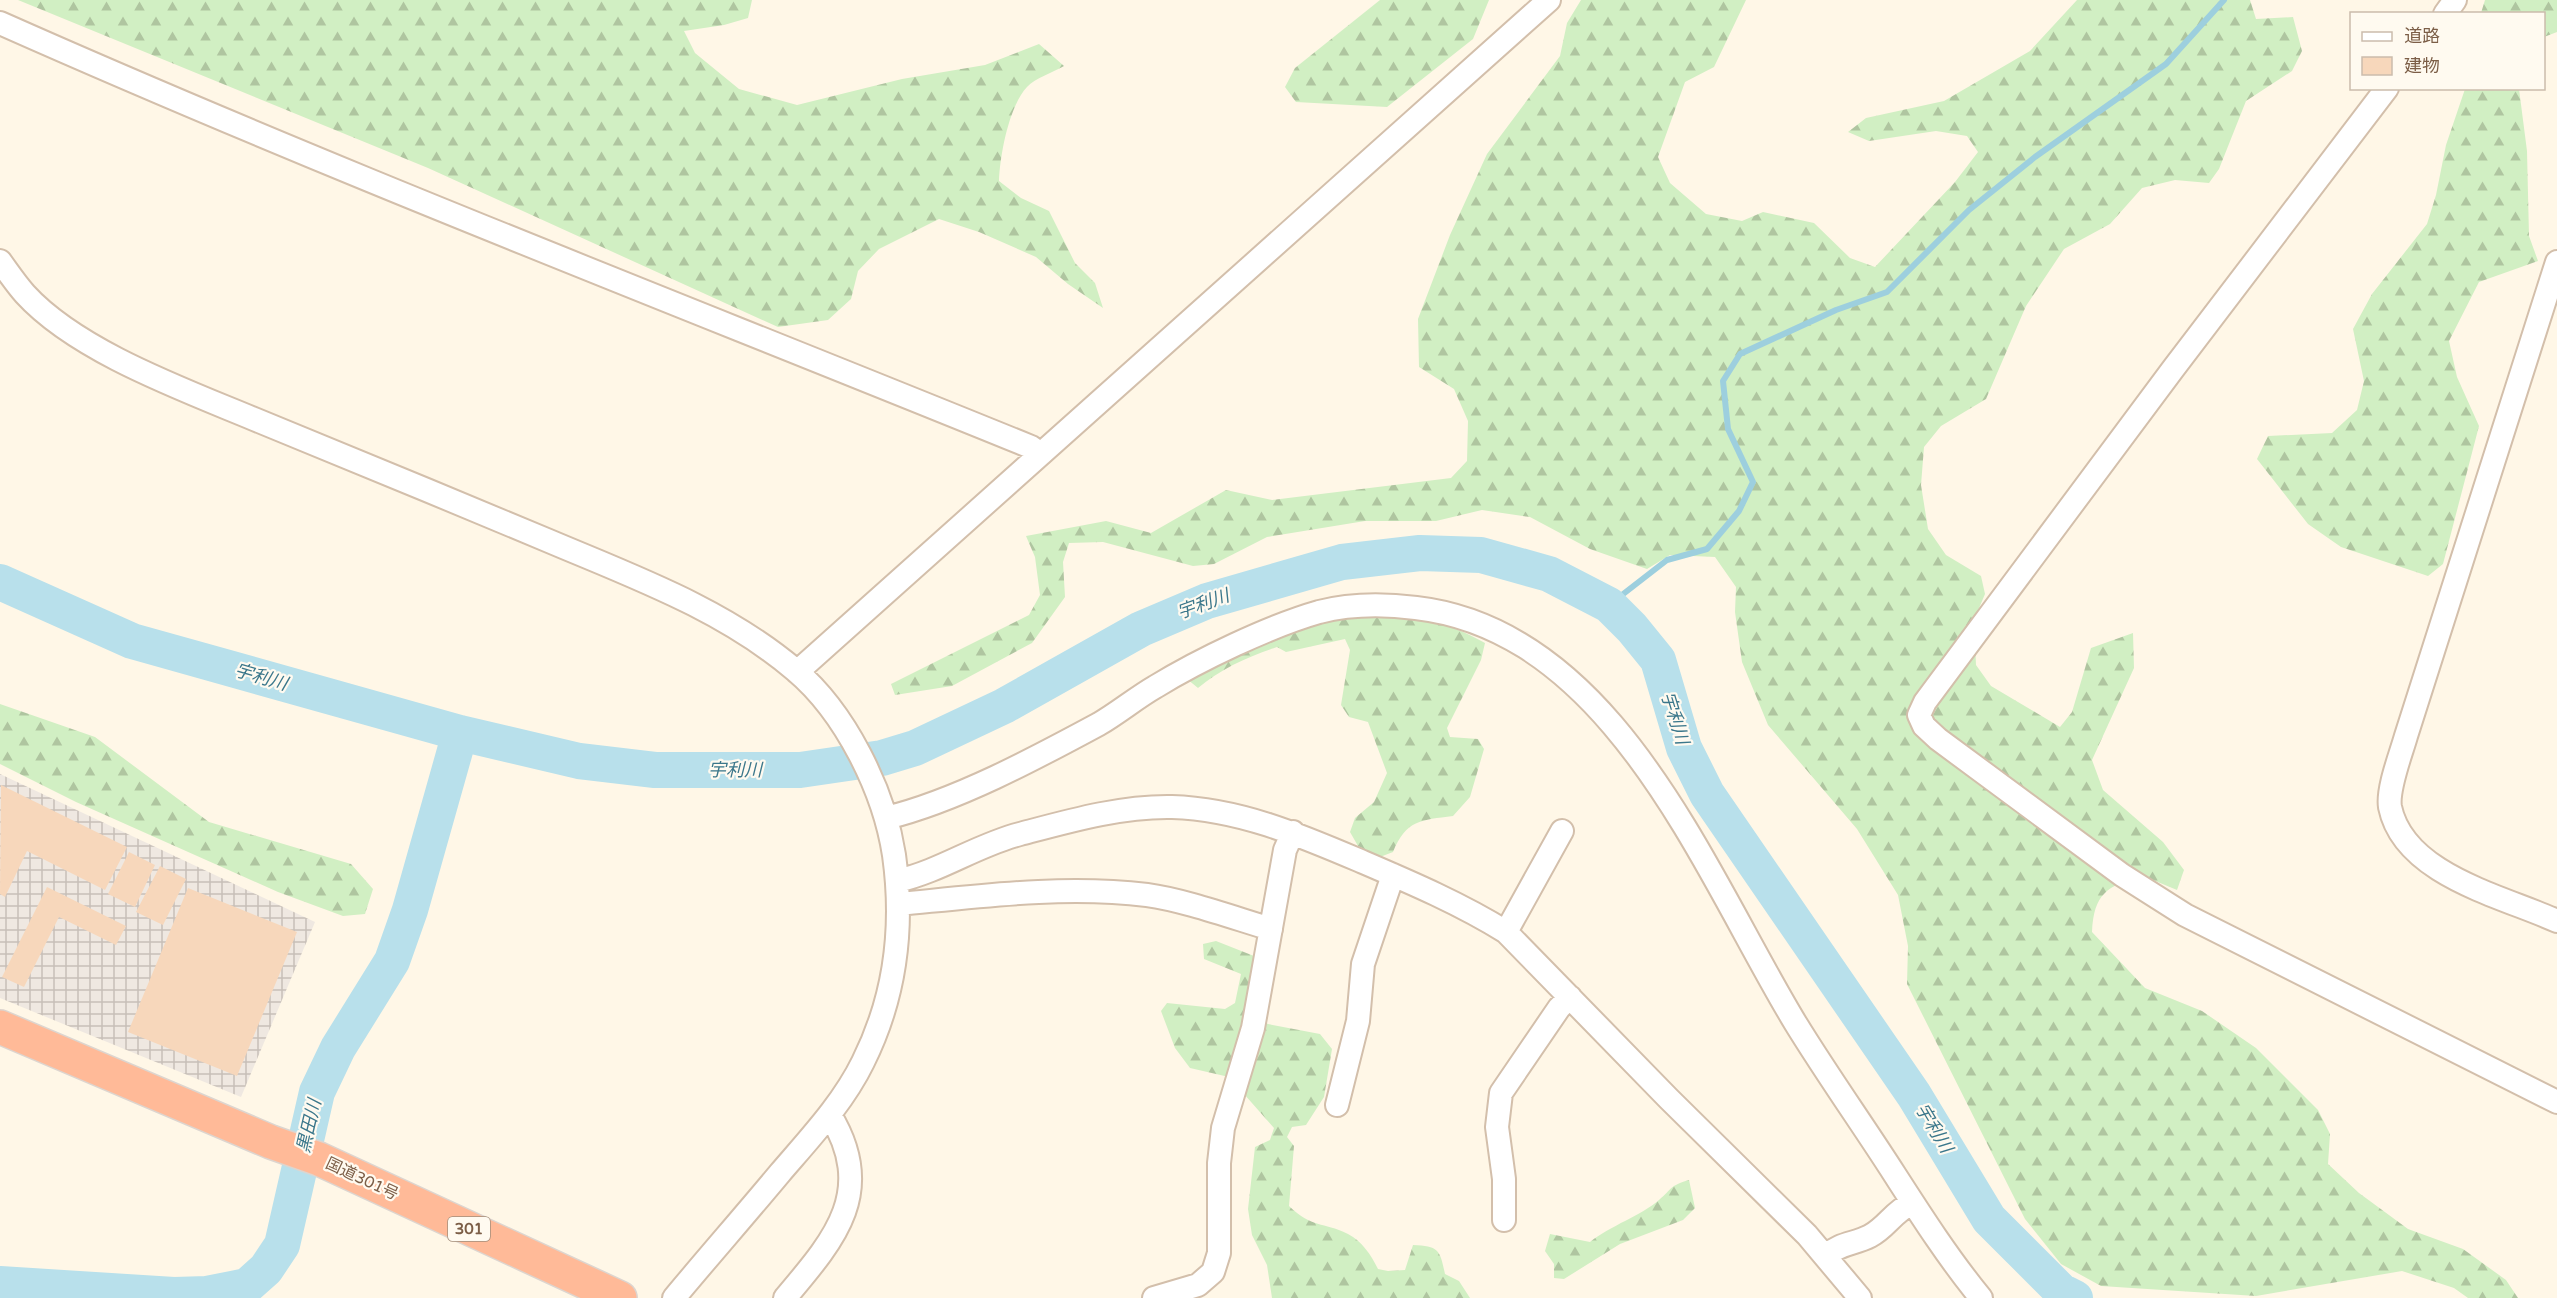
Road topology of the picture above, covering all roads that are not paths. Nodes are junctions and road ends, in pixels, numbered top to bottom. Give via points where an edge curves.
1 (1549, 0) edge
2 (0, 23) edge
3 (2385, 90) edge
4 (0, 261) edge
5 (2557, 262) edge
6 (1041, 454) junction
7 (797, 672) junction
8 (885, 812) junction
9 (1562, 831) dead end
10 (1293, 832) junction
11 (1393, 875) junction
12 (897, 881) junction
13 (900, 904) junction
14 (2557, 921) edge
15 (1270, 929) junction
16 (1506, 932) junction
17 (1570, 997) junction
18 (0, 1027) edge
19 (2557, 1102) edge
20 (1337, 1105) dead end
21 (830, 1115) junction
22 (1912, 1203) junction
23 (1504, 1220) dead end
24 (1827, 1255) junction
25 (620, 1298) edge
26 (674, 1298) edge
27 (785, 1298) edge
28 (1154, 1298) edge
29 (1860, 1298) edge
30 (1982, 1298) edge

1 - 6 street
2 - 6 street via 533,249 697,311
3 - 19 street via 2173,369 1919,714 1924,726 1938,739 2113,869 2185,915
4 - 7 street via 26,295 83,341 175,386 651,584 733,624
5 - 14 street via 2406,736 2390,805 2401,836 2424,861 2466,884
6 - 7 street
7 - 8 street via 828,705 863,762
8 - 12 street
8 - 22 street via 929,806 980,783 1100,723 1183,671 1298,618 1364,606 1435,610 1468,619 1540,657 1581,691 1636,751 1796,1024
9 - 16 street
10 - 11 street
10 - 12 street via 1206,810 1147,808 1101,814 1018,834
10 - 15 street via 1285,850
11 - 16 street
11 - 20 street via 1361,970 1358,1021
12 - 13 street
13 - 15 street via 994,894 1098,891 1149,895
13 - 21 street via 896,963 885,1012 862,1064
15 - 28 street via 1252,1028 1223,1128 1219,1253 1213,1272 1198,1285
16 - 17 street
17 - 23 street via 1501,1093 1497,1127 1504,1179
17 - 24 street
18 - 25 highway, 国道301号 / 301 via 319,1160
21 - 26 street
21 - 27 street via 846,1148 851,1187 845,1215
22 - 24 street via 1896,1211 1870,1236 1837,1246
22 - 30 street
24 - 29 street

